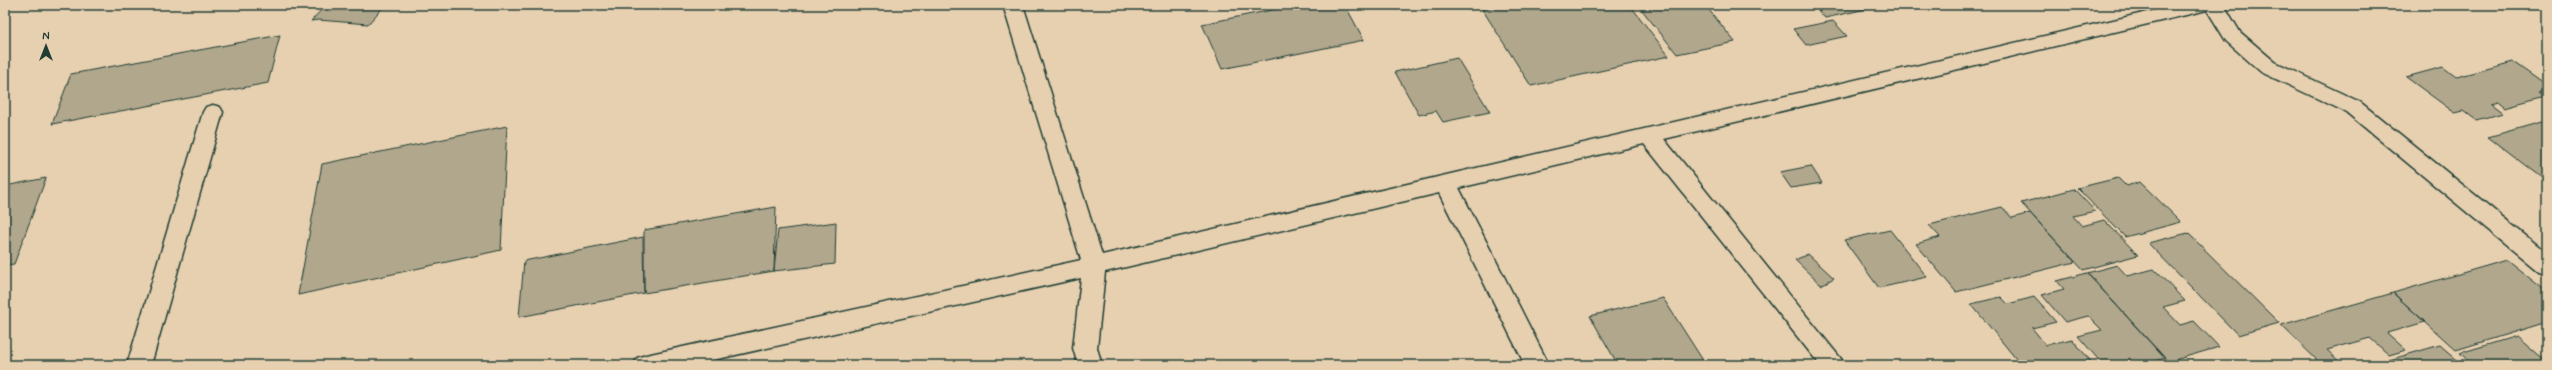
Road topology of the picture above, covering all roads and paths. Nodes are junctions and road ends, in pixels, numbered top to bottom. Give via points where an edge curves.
1 (1013, 5) edge
2 (2204, 5) edge
3 (2214, 5) edge
4 (213, 112) dead end
5 (1649, 136) junction
6 (1446, 184) junction
7 (1094, 266) junction
8 (2547, 266) edge
9 (139, 365) edge
10 (646, 365) edge
11 (1090, 365) edge
12 (1537, 365) edge
13 (1834, 365) edge

1 - 7 street
2 - 5 street
3 - 8 street via 2233,36 2268,67 2352,106
4 - 9 street
5 - 6 street
5 - 13 street
6 - 7 street
6 - 12 street
7 - 10 street
7 - 11 street via 1085,348

